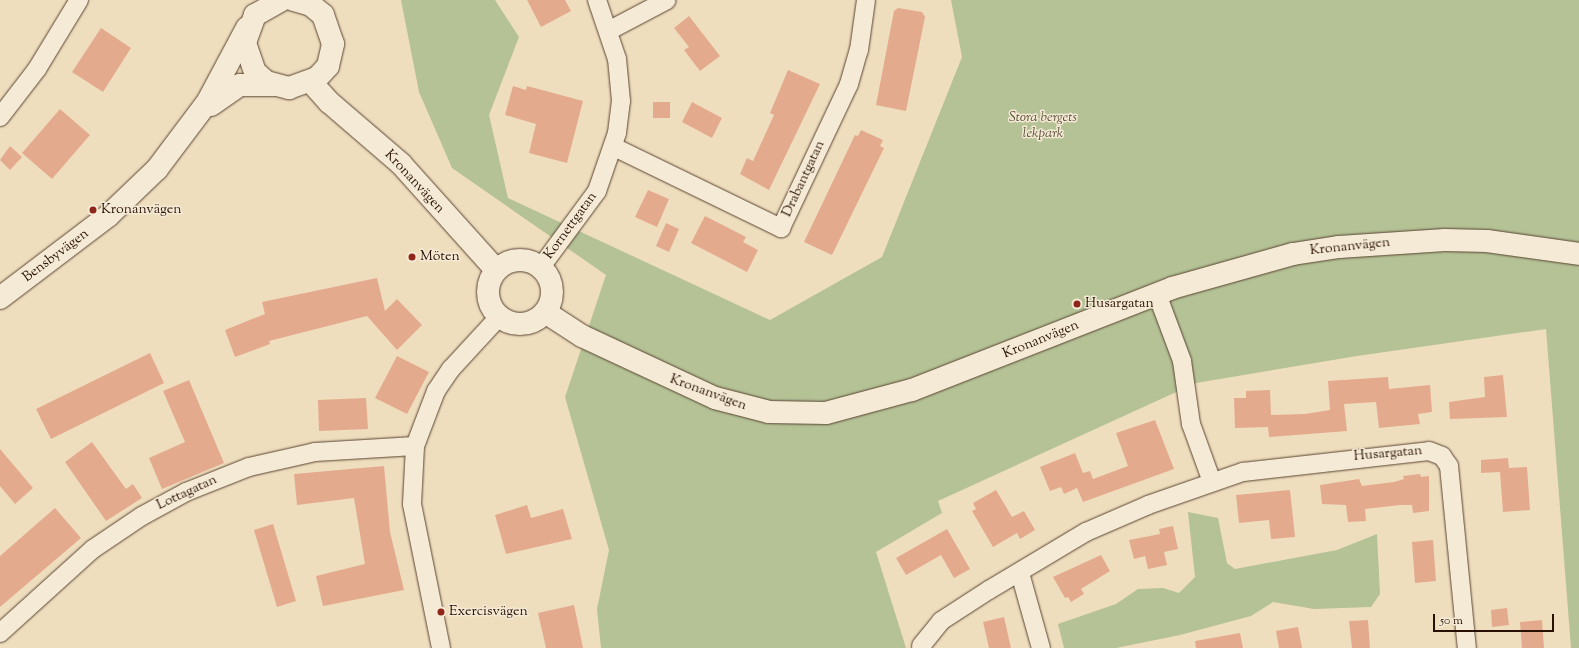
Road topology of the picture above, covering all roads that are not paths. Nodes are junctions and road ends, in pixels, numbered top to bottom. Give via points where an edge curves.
1 (78, 0) edge
2 (294, 0) edge
3 (316, 0) edge
4 (598, 0) edge
5 (667, 0) edge
6 (866, 0) edge
7 (275, 1) edge
8 (327, 22) junction
9 (247, 28) junction
10 (610, 30) junction
11 (311, 82) junction
12 (275, 86) junction
13 (0, 117) edge
14 (192, 125) junction
15 (614, 148) junction
16 (1579, 254) edge
17 (541, 267) junction
18 (496, 270) junction
19 (1157, 294) junction
20 (0, 298) edge
21 (545, 312) junction
22 (500, 317) junction
23 (415, 446) junction
24 (1212, 482) junction
25 (1020, 572) junction
26 (0, 633) edge
27 (921, 646) dead end
28 (441, 648) edge
29 (1041, 648) edge
30 (1467, 648) edge

1 - 13 street via 37,69
2 - 8 street via 311,5
3 - 8 street
4 - 10 street, Kornettgatan
5 - 10 street
6 - 15 street, Drabantgatan via 859,50 849,84 781,228
7 - 9 street, Bensbyvägen via 255,15
8 - 11 street via 333,36 332,52 328,66
9 - 12 street via 244,43 250,66 260,77
9 - 14 street, Bensbyvägen via 230,65
10 - 15 street, Kornettgatan via 621,91
11 - 12 street, Bensbyvägen via 288,88
11 - 18 street, Kronanvägen via 401,164
12 - 14 street, Bensbyvägen via 250,83 235,87
14 - 20 street, Bensbyvägen via 157,168 117,207
15 - 17 street, Kornettgatan via 591,201
16 - 19 street, Kronanvägen via 1487,241 1339,247 1215,274
17 - 18 street via 521,260 507,262
17 - 21 street via 552,286 551,301
18 - 22 street via 487,291 490,305
19 - 21 street, Kronanvägen via 912,390 826,413 769,412 715,398 589,339
19 - 24 street via 1182,361 1190,424
21 - 22 street via 526,324
22 - 23 street via 451,369 436,391
23 - 26 street, Lottagatan via 315,452 249,467 186,492 142,516 93,549
23 - 28 street via 412,504
24 - 25 street, Husargatan via 1103,524
24 - 30 street, Husargatan via 1243,472 1342,458 1429,451 1442,456 1449,466 1455,500
25 - 27 street, Husargatan via 941,621
25 - 29 street

